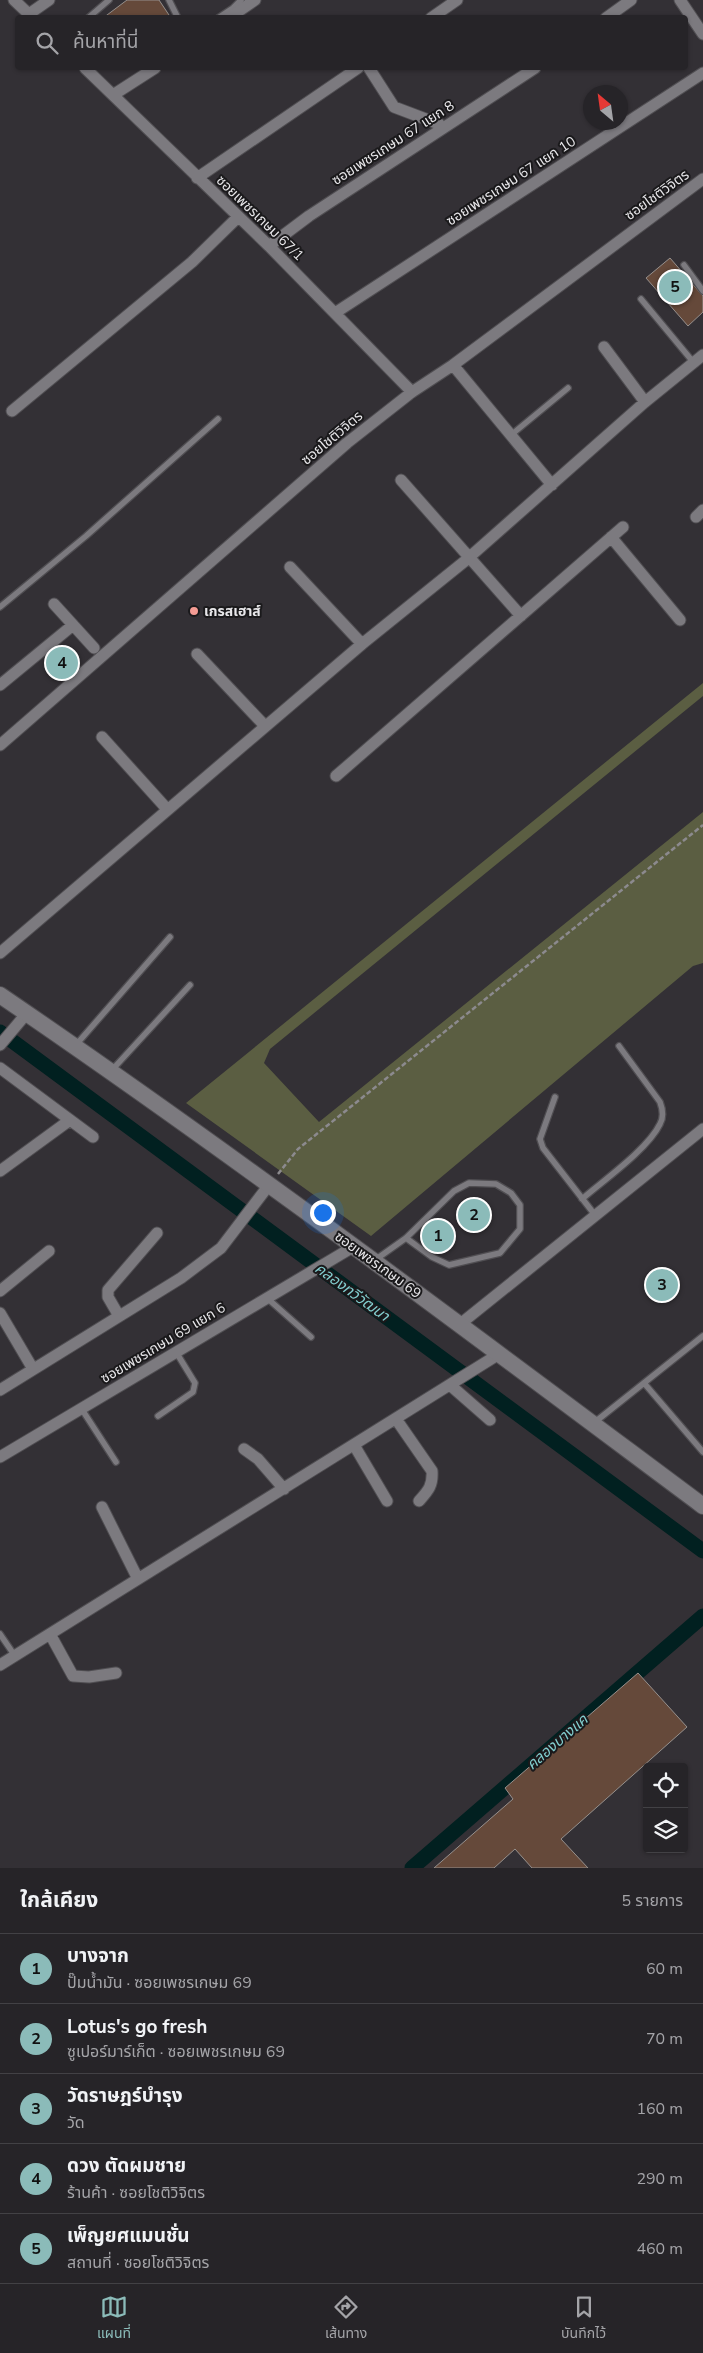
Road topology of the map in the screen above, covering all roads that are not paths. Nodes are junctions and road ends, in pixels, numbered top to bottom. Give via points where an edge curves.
1 (14, 0) edge
2 (49, 0) edge
3 (109, 0) edge
4 (169, 0) edge
5 (241, 0) edge
6 (255, 0) edge
7 (457, 0) edge
8 (631, 0) edge
9 (680, 0) edge
10 (30, 15) edge
11 (32, 15) edge
12 (92, 15) edge
13 (176, 15) edge
14 (222, 15) edge
15 (233, 15) edge
16 (435, 15) edge
17 (610, 15) edge
18 (703, 34) edge
19 (87, 70) edge
20 (152, 70) edge
21 (355, 70) edge
22 (370, 70) edge
23 (532, 70) edge
24 (703, 73) edge
25 (113, 95) junction
26 (438, 124) dead end
27 (197, 178) junction
28 (703, 180) edge
29 (238, 218) junction
30 (269, 246) junction
31 (684, 266) dead end
32 (703, 291) edge
33 (641, 299) dead end
34 (335, 314) junction
35 (604, 347) dead end
36 (703, 355) edge
37 (694, 363) junction
38 (452, 364) junction
39 (568, 388) dead end
40 (412, 392) junction
41 (645, 402) junction
42 (12, 411) dead end
43 (218, 419) dead end
44 (511, 435) junction
45 (401, 480) dead end
46 (552, 485) junction
47 (623, 527) dead end
48 (611, 537) junction
49 (468, 558) junction
50 (290, 567) dead end
51 (54, 604) dead end
52 (0, 607) edge
53 (521, 616) junction
54 (680, 620) dead end
55 (73, 625) junction
56 (362, 644) junction
57 (94, 648) dead end
58 (198, 654) dead end
59 (0, 685) edge
60 (265, 726) junction
61 (102, 737) dead end
62 (0, 745) edge
63 (336, 776) dead end
64 (167, 809) junction
65 (170, 937) dead end
66 (0, 953) edge
67 (190, 985) dead end
68 (0, 995) edge
69 (23, 1018) junction
70 (0, 1045) edge
71 (75, 1046) junction
72 (619, 1046) dead end
73 (0, 1068) edge
74 (111, 1072) junction
75 (556, 1097) dead end
76 (70, 1120) junction
77 (703, 1129) edge
78 (93, 1137) dead end
79 (0, 1171) edge
80 (264, 1192) junction
81 (582, 1199) junction
82 (595, 1215) junction
83 (157, 1233) dead end
84 (406, 1238) junction
85 (50, 1251) dead end
86 (347, 1251) junction
87 (373, 1262) junction
88 (0, 1291) edge
89 (267, 1298) junction
90 (0, 1313) edge
91 (119, 1316) junction
92 (459, 1325) junction
93 (703, 1336) edge
94 (311, 1337) dead end
95 (176, 1352) junction
96 (492, 1359) junction
97 (34, 1369) junction
98 (452, 1384) junction
99 (644, 1384) junction
100 (0, 1390) edge
101 (81, 1408) junction
102 (158, 1416) dead end
103 (396, 1418) junction
104 (490, 1420) dead end
105 (593, 1423) junction
106 (354, 1445) junction
107 (244, 1449) dead end
108 (703, 1452) edge
109 (0, 1457) edge
110 (116, 1462) dead end
111 (284, 1488) junction
112 (387, 1501) dead end
113 (418, 1501) dead end
114 (702, 1503) edge
115 (102, 1507) dead end
116 (138, 1579) junction
117 (0, 1634) edge
118 (50, 1634) junction
119 (15, 1656) junction
120 (0, 1665) edge
121 (116, 1673) dead end

1 - 10 street
2 - 11 street
3 - 12 lane
4 - 13 lane
5 - 14 lane
6 - 15 street
7 - 16 street
8 - 17 street
9 - 18 street
19 - 25 street, ซอยเพชรเกษม 67/1
20 - 25 street
21 - 27 street
22 - 26 street via 394,108
23 - 30 street, ซอยเพชรเกษม 67 แยก 8 via 309,216
24 - 34 street, ซอยเพชรเกษม 67 แยก 10
25 - 27 street, ซอยเพชรเกษม 67/1
27 - 29 street, ซอยเพชรเกษม 67/1
28 - 38 street, ซอยโชติวิจิตร
29 - 30 street, ซอยเพชรเกษม 67/1
29 - 42 street via 192,262
30 - 34 street, ซอยเพชรเกษม 67/1
31 - 32 lane
33 - 37 lane
34 - 40 street, ซอยเพชรเกษม 67/1
35 - 41 street
36 - 37 street
37 - 41 street
38 - 40 street, ซอยโชติวิจิตร
38 - 44 street
39 - 44 lane
40 - 62 street, ซอยโชติวิจิตร via 347,443
41 - 46 street
43 - 52 lane
44 - 46 street
45 - 49 street
46 - 49 street
47 - 48 street
48 - 53 street
48 - 54 street
49 - 53 street
49 - 56 street
50 - 56 street
51 - 55 street
53 - 63 street
55 - 57 street
55 - 59 street
56 - 60 street
58 - 60 street
60 - 64 street
61 - 64 street
64 - 66 street
65 - 71 lane
67 - 74 lane
68 - 69 main road, ซอยเพชรเกษม 69
69 - 70 street
69 - 71 main road, ซอยเพชรเกษม 69
71 - 74 main road, ซอยเพชรเกษม 69
72 - 81 lane via 660,1102 663,1111 661,1123 646,1143
73 - 76 street
74 - 80 main road, ซอยเพชรเกษม 69
75 - 81 lane via 540,1139 543,1148
76 - 78 street
76 - 79 street
77 - 82 street
80 - 86 main road, ซอยเพชรเกษม 69
80 - 91 street via 222,1248
81 - 82 lane
82 - 92 street
83 - 91 street via 108,1290 108,1297
84 - 84 lane via 449,1265 500,1253 520,1230 520,1205 511,1193 496,1184 469,1182 454,1191
84 - 87 lane
85 - 88 street
86 - 87 main road, ซอยเพชรเกษม 69
86 - 89 street, ซอยเพชรเกษม 69 แยก 6
87 - 92 main road, ซอยเพชรเกษม 69
89 - 94 lane
89 - 95 street, ซอยเพชรเกษม 69 แยก 6
90 - 97 street
91 - 97 street
92 - 96 main road, ซอยเพชรเกษม 69
93 - 99 lane
95 - 101 street, ซอยเพชรเกษม 69 แยก 6
95 - 102 lane via 195,1388
96 - 98 street
96 - 105 main road, ซอยเพชรเกษม 69
97 - 100 street
98 - 103 street
98 - 104 street
99 - 105 lane
99 - 108 lane
101 - 109 street, ซอยเพชรเกษม 69 แยก 6
101 - 110 lane
103 - 106 street
103 - 113 street via 432,1471 430,1489
105 - 114 main road, ซอยเพชรเกษม 69
106 - 111 street
106 - 112 street
107 - 111 street via 258,1459
111 - 116 street
115 - 116 street
116 - 118 street
117 - 119 lane
118 - 119 street
118 - 121 street via 73,1676
119 - 120 street

